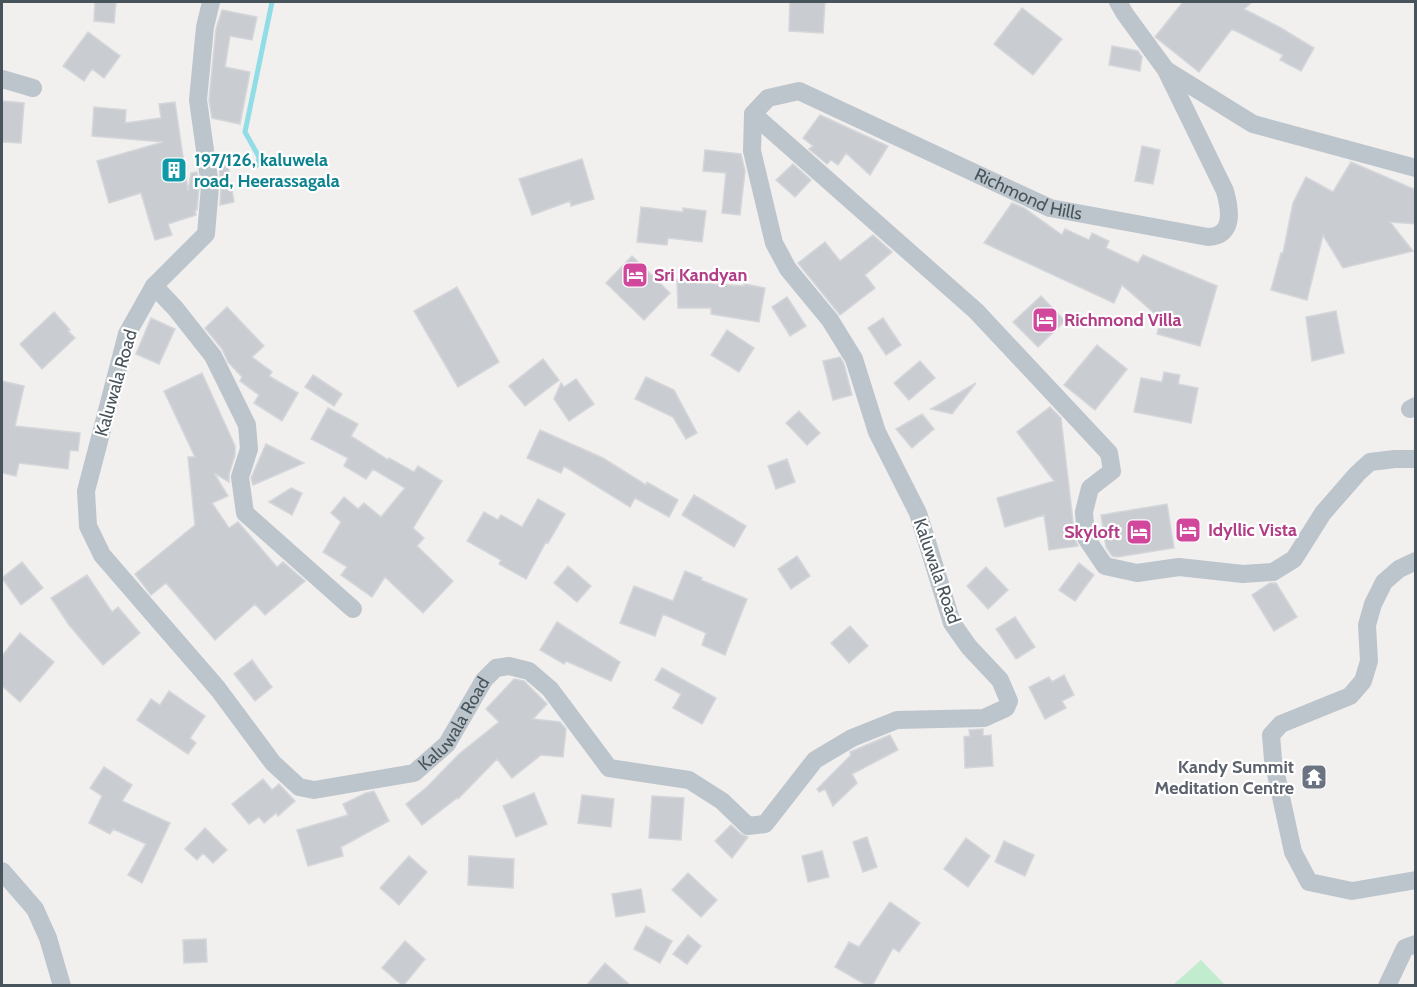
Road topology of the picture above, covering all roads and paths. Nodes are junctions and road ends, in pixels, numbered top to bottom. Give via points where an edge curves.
1 (211, 2) edge
2 (1118, 2) edge
3 (1166, 70) junction
4 (2, 79) edge
5 (33, 88) dead end
6 (753, 114) junction
7 (1416, 168) edge
8 (154, 286) junction
9 (1416, 459) edge
10 (1416, 561) edge
11 (353, 609) dead end
12 (2, 871) edge
13 (1416, 880) edge
14 (1416, 944) edge
15 (62, 986) edge
16 (1387, 986) edge

1 - 8 street, Kaluwala Road via 198,100 210,186 206,234
2 - 3 street, Richmond Hills
3 - 6 street, Richmond Hills via 1225,191 1229,222 1224,233 1216,237 1050,208 799,91 768,98
3 - 7 street via 1253,124
4 - 5 street
6 - 8 street, Kaluwala Road via 752,151 774,243 788,269 830,320 854,359 877,432 918,513 952,624 1000,680 1009,701 1006,708 984,718 897,720 852,738 815,760 765,824 748,826 722,801 689,780 609,768 550,689 529,671 509,666 496,668 484,680 447,744 414,773 314,790 299,787 273,763 218,689 102,555 88,526 87,491 127,334
6 - 9 street via 976,310 1109,453 1112,471 1090,488 1084,512 1086,538 1105,566 1137,573 1179,567 1242,574 1274,572 1294,559 1323,513 1370,462
8 - 11 street via 213,356 247,425 249,448 240,477 245,513
10 - 13 street via 1384,582 1373,604 1367,625 1369,661 1363,681 1350,696 1281,724 1271,735 1293,852 1308,882 1352,891
12 - 15 street via 35,909
14 - 16 street via 1405,948

